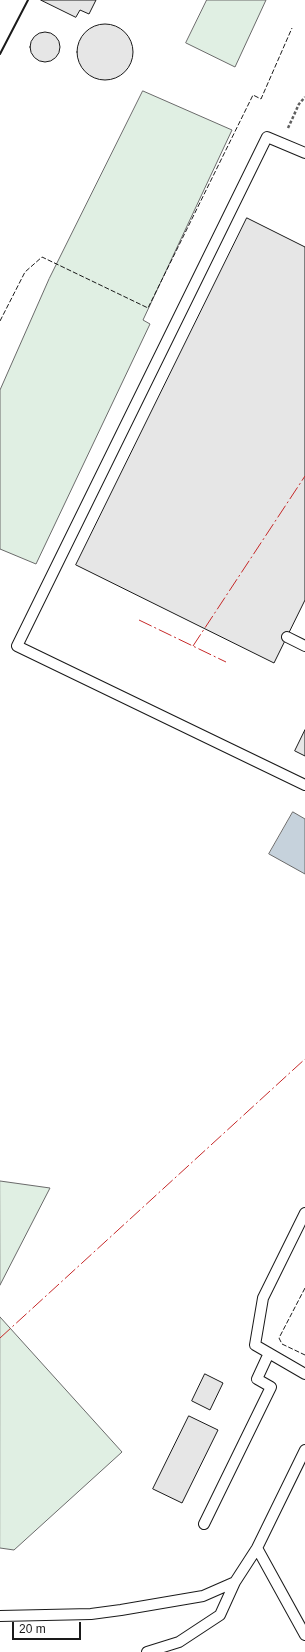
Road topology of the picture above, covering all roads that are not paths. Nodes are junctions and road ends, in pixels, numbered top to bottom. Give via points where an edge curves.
1 (305, 153) edge
2 (287, 637) dead end
3 (305, 646) edge
4 (305, 785) edge
5 (305, 1213) edge
6 (269, 1353) junction
7 (305, 1374) edge
8 (305, 1450) edge
9 (204, 1524) dead end
10 (256, 1548) junction
11 (235, 1582) junction
12 (0, 1616) edge
13 (305, 1634) edge
14 (147, 1652) edge

1 - 4 lane via 267,137 17,646
2 - 3 lane
5 - 6 lane via 263,1298 255,1345
6 - 7 lane
6 - 9 lane via 256,1379 271,1387
8 - 10 lane
10 - 11 lane
10 - 13 lane
11 - 12 lane via 202,1596 121,1610 91,1614
11 - 14 lane via 220,1615 179,1642

